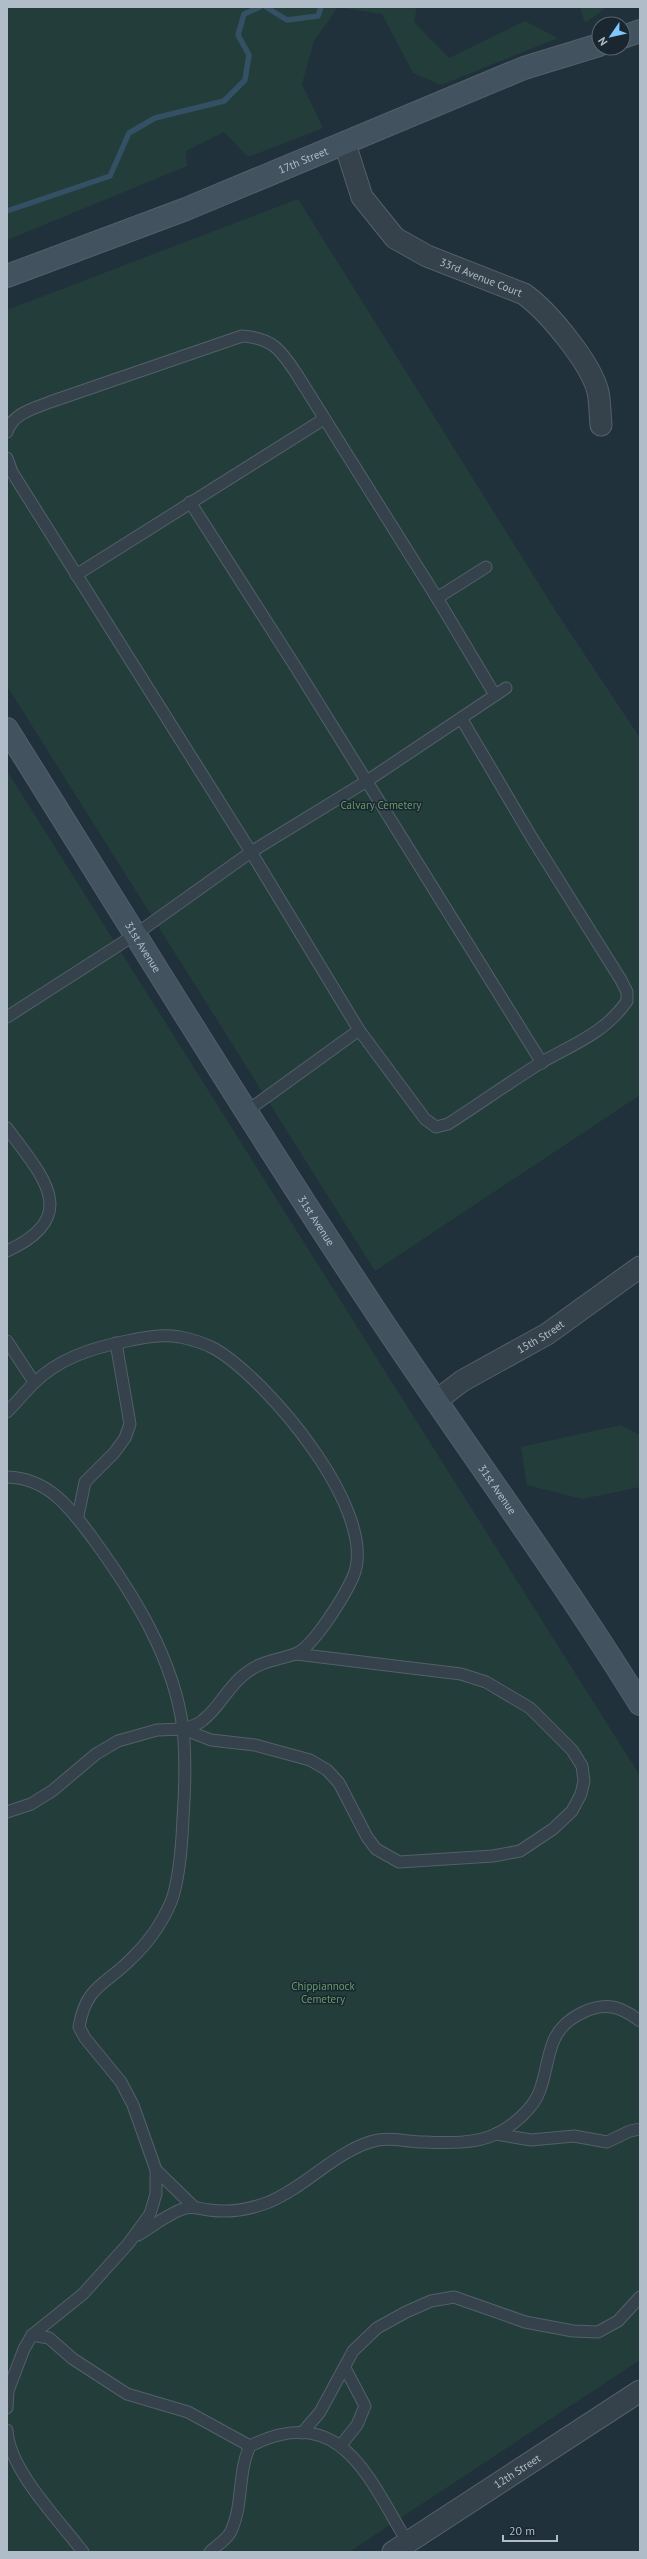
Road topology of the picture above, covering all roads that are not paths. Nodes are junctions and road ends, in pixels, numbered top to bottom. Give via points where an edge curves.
1 (591, 47) edge
2 (345, 144) junction
3 (7, 276) edge
4 (324, 419) junction
5 (601, 425) dead end
6 (7, 432) edge
7 (7, 458) edge
8 (190, 502) junction
9 (486, 567) dead end
10 (76, 575) junction
11 (437, 598) junction
12 (506, 688) dead end
13 (495, 695) junction
14 (461, 718) junction
15 (7, 729) edge
16 (366, 781) junction
17 (251, 852) junction
18 (136, 934) junction
19 (7, 1017) edge
20 (360, 1030) junction
21 (542, 1063) junction
22 (247, 1111) junction
23 (7, 1128) edge
24 (7, 1251) edge
25 (640, 1267) edge
26 (7, 1341) edge
27 (116, 1344) junction
28 (34, 1382) junction
29 (436, 1401) junction
30 (7, 1412) edge
31 (7, 1477) edge
32 (78, 1516) junction
33 (296, 1654) junction
34 (640, 1704) edge
35 (183, 1730) junction
36 (7, 1812) edge
37 (640, 2021) edge
38 (640, 2129) edge
39 (496, 2134) junction
40 (156, 2170) junction
41 (194, 2207) junction
42 (134, 2237) junction
43 (640, 2297) edge
44 (32, 2335) junction
45 (345, 2368) junction
46 (640, 2391) edge
47 (7, 2408) edge
48 (7, 2430) edge
49 (302, 2432) junction
50 (342, 2445) junction
51 (250, 2446) junction
52 (405, 2549) edge
53 (83, 2552) edge
54 (210, 2552) edge

1 - 2 street, 17th Street via 524,68
2 - 3 street, 17th Street via 186,209
2 - 5 street, 33rd Avenue Court via 362,197 395,238 427,256 524,294 538,304 567,338 598,391
4 - 6 lane via 280,350 266,340 242,336 29,411 9,425
4 - 8 lane
4 - 11 lane
7 - 10 lane via 12,472
8 - 10 lane
8 - 16 lane
9 - 11 lane
10 - 17 lane
11 - 13 lane
12 - 13 lane
13 - 14 lane
14 - 16 lane
14 - 21 lane via 626,992 627,1001 609,1023
15 - 18 street, 31st Avenue
16 - 17 lane
16 - 21 lane
17 - 18 lane
17 - 20 lane
18 - 19 lane
18 - 22 street, 31st Avenue
20 - 21 lane via 425,1119 436,1127 448,1124
20 - 22 lane
22 - 29 street, 31st Avenue
23 - 24 lane via 40,1175 52,1202 49,1218 19,1246
25 - 29 street, 15th Street via 547,1334 462,1381
26 - 28 lane
27 - 28 lane via 74,1356
27 - 32 lane via 130,1424 114,1453 85,1482
27 - 33 lane via 166,1335 214,1348 263,1390 284,1412 309,1443 332,1480 345,1503 355,1533 359,1551 357,1564 338,1603 316,1635
28 - 30 lane
29 - 34 street, 31st Avenue via 568,1592
31 - 32 lane via 22,1477 53,1492
32 - 35 lane via 114,1566 156,1643 177,1698
33 - 35 lane via 272,1659 247,1672 230,1686 203,1721
33 - 35 lane via 461,1674 486,1682 530,1708 572,1750 582,1766 584,1781 581,1794 572,1811 553,1829 520,1851 493,1856 399,1862 376,1848 367,1837 339,1783 327,1770 310,1760 255,1745 212,1740
35 - 36 lane via 156,1730 118,1741 96,1754 47,1795 31,1804
35 - 40 lane via 185,1790 182,1837 171,1902 160,1923 131,1960 96,1988 84,2007 79,2027 121,2082 133,2105
37 - 39 lane via 621,2009 605,2008 574,2016 554,2039 540,2091 527,2111
38 - 39 lane via 630,2130 607,2142 574,2136 531,2140
39 - 41 lane via 477,2140 424,2142 387,2139 371,2142 351,2151 285,2194 268,2202 221,2211
40 - 41 lane
40 - 42 lane via 156,2194 150,2214
41 - 42 lane via 184,2208
42 - 44 lane via 83,2294
43 - 45 lane via 618,2321 598,2332 573,2331 525,2322 454,2297 431,2301 377,2328 353,2351
44 - 47 lane via 8,2391
44 - 51 lane via 49,2338 72,2360 127,2394 188,2412
45 - 49 lane via 320,2412
45 - 50 lane via 364,2406 357,2425
46 - 52 street, 12th Street
48 - 53 lane via 8,2442 18,2466
49 - 50 lane via 319,2434
49 - 51 lane via 277,2436
50 - 52 lane via 360,2465
51 - 54 lane via 243,2460 236,2513 230,2534

